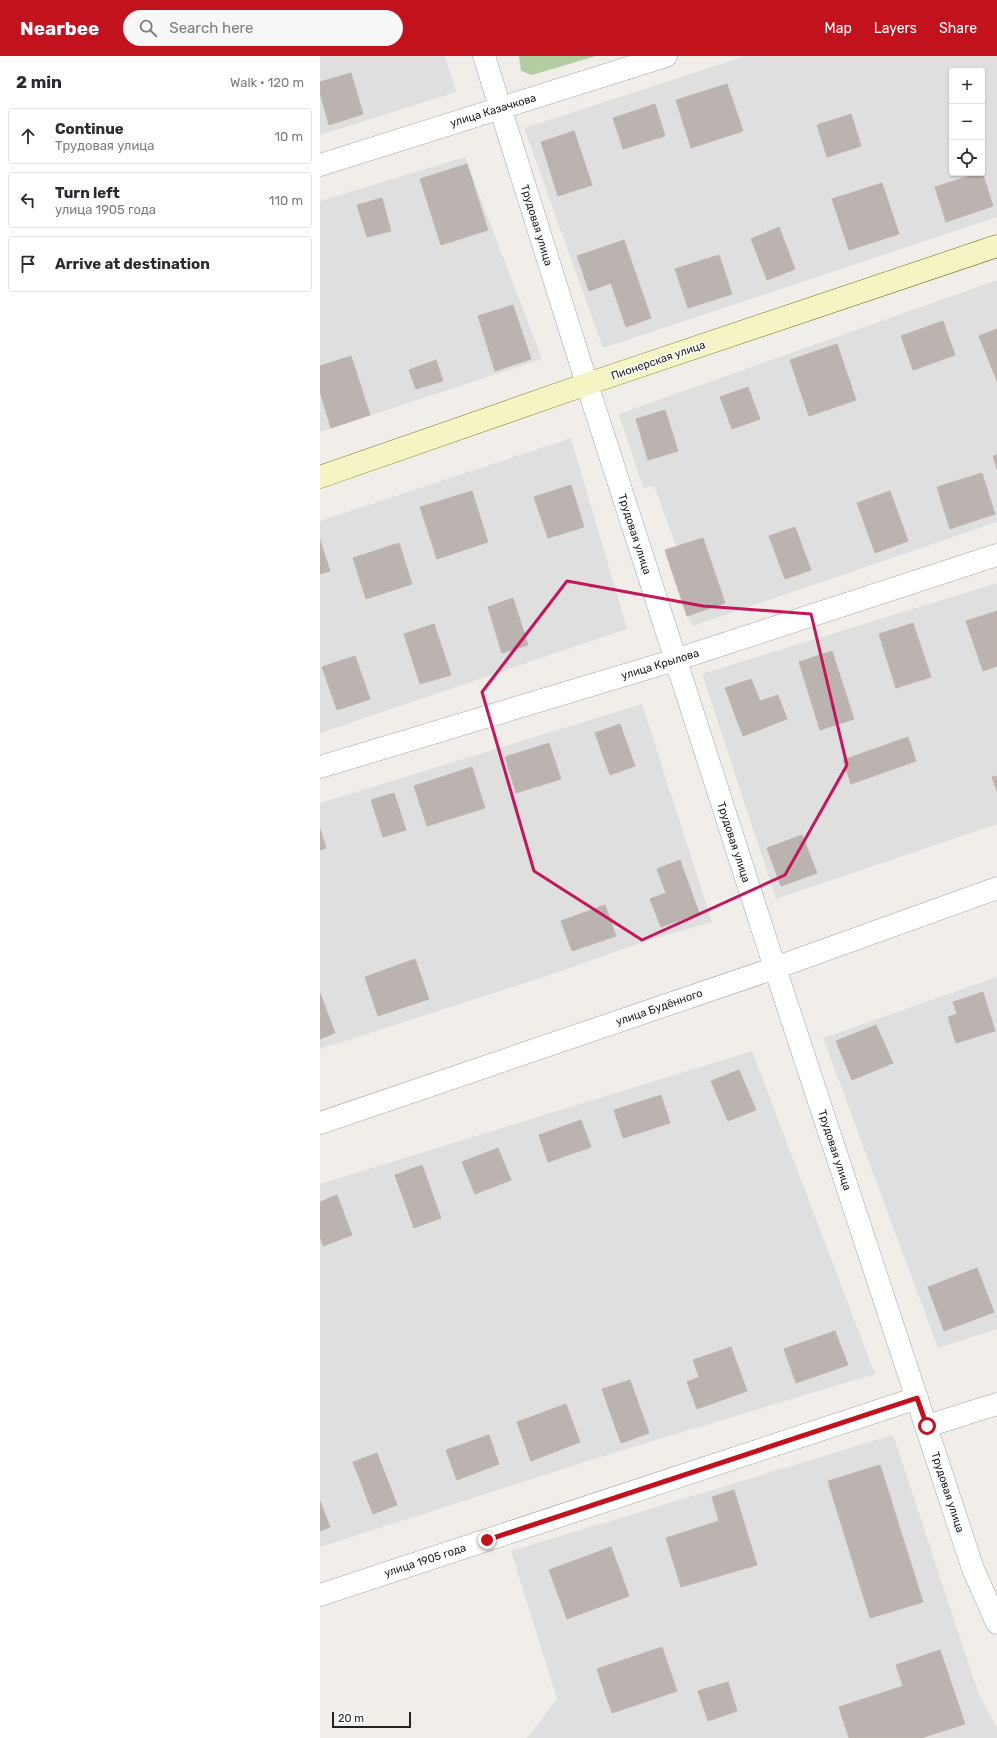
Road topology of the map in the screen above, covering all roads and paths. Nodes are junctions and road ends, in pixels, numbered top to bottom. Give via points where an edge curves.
1 (484, 56) edge
2 (666, 56) edge
3 (500, 108) junction
4 (320, 165) edge
5 (997, 246) edge
6 (586, 384) junction
7 (320, 477) edge
8 (997, 555) edge
9 (675, 660) junction
10 (320, 767) edge
11 (997, 888) edge
12 (775, 968) junction
13 (320, 1122) edge
14 (917, 1398) junction
15 (997, 1404) edge
16 (927, 1426) junction
17 (320, 1595) edge
18 (997, 1624) edge

1 - 3 street, Трудовая улица
2 - 3 street, улица Казачкова
3 - 4 street, улица Казачкова
3 - 6 street, Трудовая улица
5 - 6 street, Пионерская улица
6 - 7 street, Пионерская улица
6 - 9 street, Трудовая улица
8 - 9 street, улица Крылова
9 - 10 street, улица Крылова
9 - 12 street, Трудовая улица
11 - 12 street, улица Будённого
12 - 13 street, улица Будённого
12 - 14 street, Трудовая улица
14 - 16 street, Трудовая улица
14 - 17 street, улица 1905 года
15 - 16 street
16 - 18 street, Трудовая улица via 973,1569

